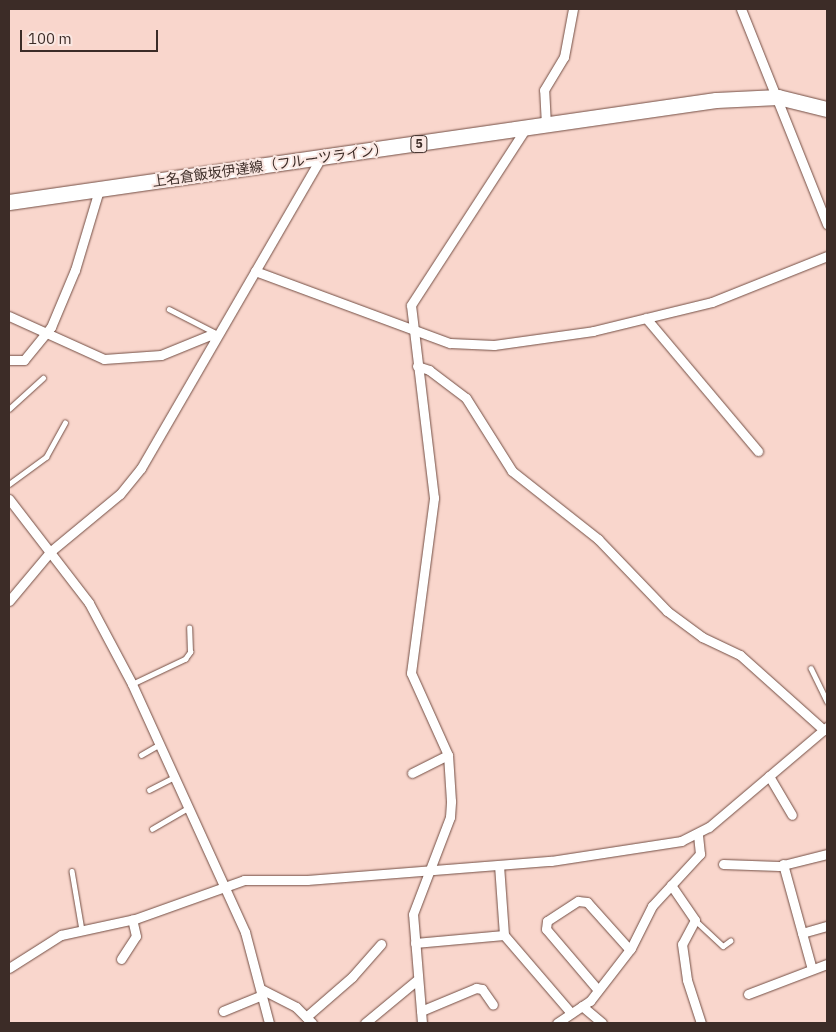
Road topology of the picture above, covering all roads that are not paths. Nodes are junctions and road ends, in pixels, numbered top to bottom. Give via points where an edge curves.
1 (573, 9) edge
2 (741, 9) edge
3 (778, 96) junction
4 (827, 109) edge
5 (546, 125) junction
6 (526, 128) junction
7 (321, 158) junction
8 (99, 190) junction
9 (9, 202) edge
10 (827, 224) edge
11 (827, 256) edge
12 (254, 271) junction
13 (168, 308) dead end
14 (9, 316) edge
15 (646, 318) junction
16 (412, 332) junction
17 (46, 333) junction
18 (216, 336) junction
19 (9, 360) edge
20 (417, 366) junction
21 (43, 378) dead end
22 (9, 409) edge
23 (65, 423) dead end
24 (758, 451) dead end
25 (9, 484) edge
26 (9, 499) edge
27 (51, 551) junction
28 (9, 601) edge
29 (189, 628) dead end
30 (811, 668) dead end
31 (132, 684) junction
32 (827, 701) edge
33 (825, 728) edge
34 (160, 744) junction
35 (141, 755) dead end
36 (448, 755) junction
37 (412, 773) dead end
38 (175, 776) junction
39 (769, 776) junction
40 (149, 790) dead end
41 (189, 808) junction
42 (792, 815) dead end
43 (152, 829) dead end
44 (698, 834) junction
45 (827, 854) edge
46 (723, 864) dead end
47 (783, 864) junction
48 (499, 865) junction
49 (72, 871) dead end
50 (426, 872) junction
51 (671, 885) junction
52 (225, 887) junction
53 (132, 919) junction
54 (695, 920) junction
55 (827, 926) edge
56 (82, 930) junction
57 (802, 934) junction
58 (504, 935) junction
59 (730, 941) dead end
60 (415, 942) junction
61 (381, 944) dead end
62 (630, 950) junction
63 (121, 959) dead end
64 (827, 964) edge
65 (9, 968) edge
66 (812, 969) junction
67 (417, 980) junction
68 (598, 990) junction
69 (261, 992) junction
70 (748, 994) dead end
71 (493, 1005) dead end
72 (582, 1006) junction
73 (222, 1011) dead end
74 (421, 1011) junction
75 (565, 1019) edge
76 (309, 1020) edge
77 (269, 1023) edge
78 (365, 1023) edge
79 (422, 1023) edge
80 (602, 1023) edge
81 (701, 1023) edge

1 - 5 street via 564,57 544,90
2 - 3 street
3 - 4 main road, 上名倉飯坂伊達線（フルーツライン） / 5
3 - 5 main road, 上名倉飯坂伊達線（フルーツライン） / 5 via 716,100
3 - 10 street
5 - 6 main road, 上名倉飯坂伊達線（フルーツライン） / 5
6 - 7 main road, 上名倉飯坂伊達線（フルーツライン） / 5
6 - 16 street via 415,294
7 - 8 main road, 上名倉飯坂伊達線（フルーツライン） / 5
7 - 12 street
8 - 9 main road, 上名倉飯坂伊達線（フルーツライン） / 5
8 - 17 street via 69,287
11 - 15 street via 712,302
12 - 16 street
12 - 18 street
13 - 18 lane
14 - 17 street
15 - 16 street via 593,331 494,345 450,343
15 - 24 street
16 - 20 street
17 - 18 street via 115,360 161,354
17 - 19 street via 24,360
18 - 27 street via 131,481
20 - 33 street via 429,370 466,398 512,471 598,539 667,611 747,661
20 - 36 street via 434,498 411,673
21 - 22 lane
23 - 25 lane via 46,457
26 - 27 street
27 - 28 street
27 - 31 street via 90,603
29 - 31 lane via 190,652 184,659
30 - 32 lane
31 - 34 street
33 - 39 street
34 - 35 lane
34 - 38 street
36 - 37 street
36 - 50 street via 450,817
38 - 40 lane
38 - 41 street
39 - 42 street
39 - 44 street
41 - 43 lane
41 - 52 street
44 - 48 street via 626,850
44 - 51 street via 700,854
45 - 47 street
46 - 47 street
47 - 57 street
48 - 50 street
48 - 58 street
49 - 56 lane
50 - 52 street via 266,878
50 - 60 street via 413,914
51 - 54 street
51 - 62 street via 652,906
52 - 53 street
52 - 69 street via 245,932
53 - 56 street
53 - 63 street via 136,936
54 - 59 lane via 720,944
54 - 81 street via 682,944 687,980
55 - 57 street
56 - 65 street via 61,935
57 - 66 street
58 - 60 street
58 - 75 street
60 - 67 street
61 - 76 street
62 - 68 street
62 - 68 street via 587,902 578,900 547,921 546,929
64 - 66 street
66 - 70 street
67 - 74 street
67 - 78 street
68 - 72 street
69 - 73 street
69 - 76 street
69 - 77 street
71 - 74 street via 482,989 476,988
72 - 75 street
72 - 80 street
74 - 79 street

